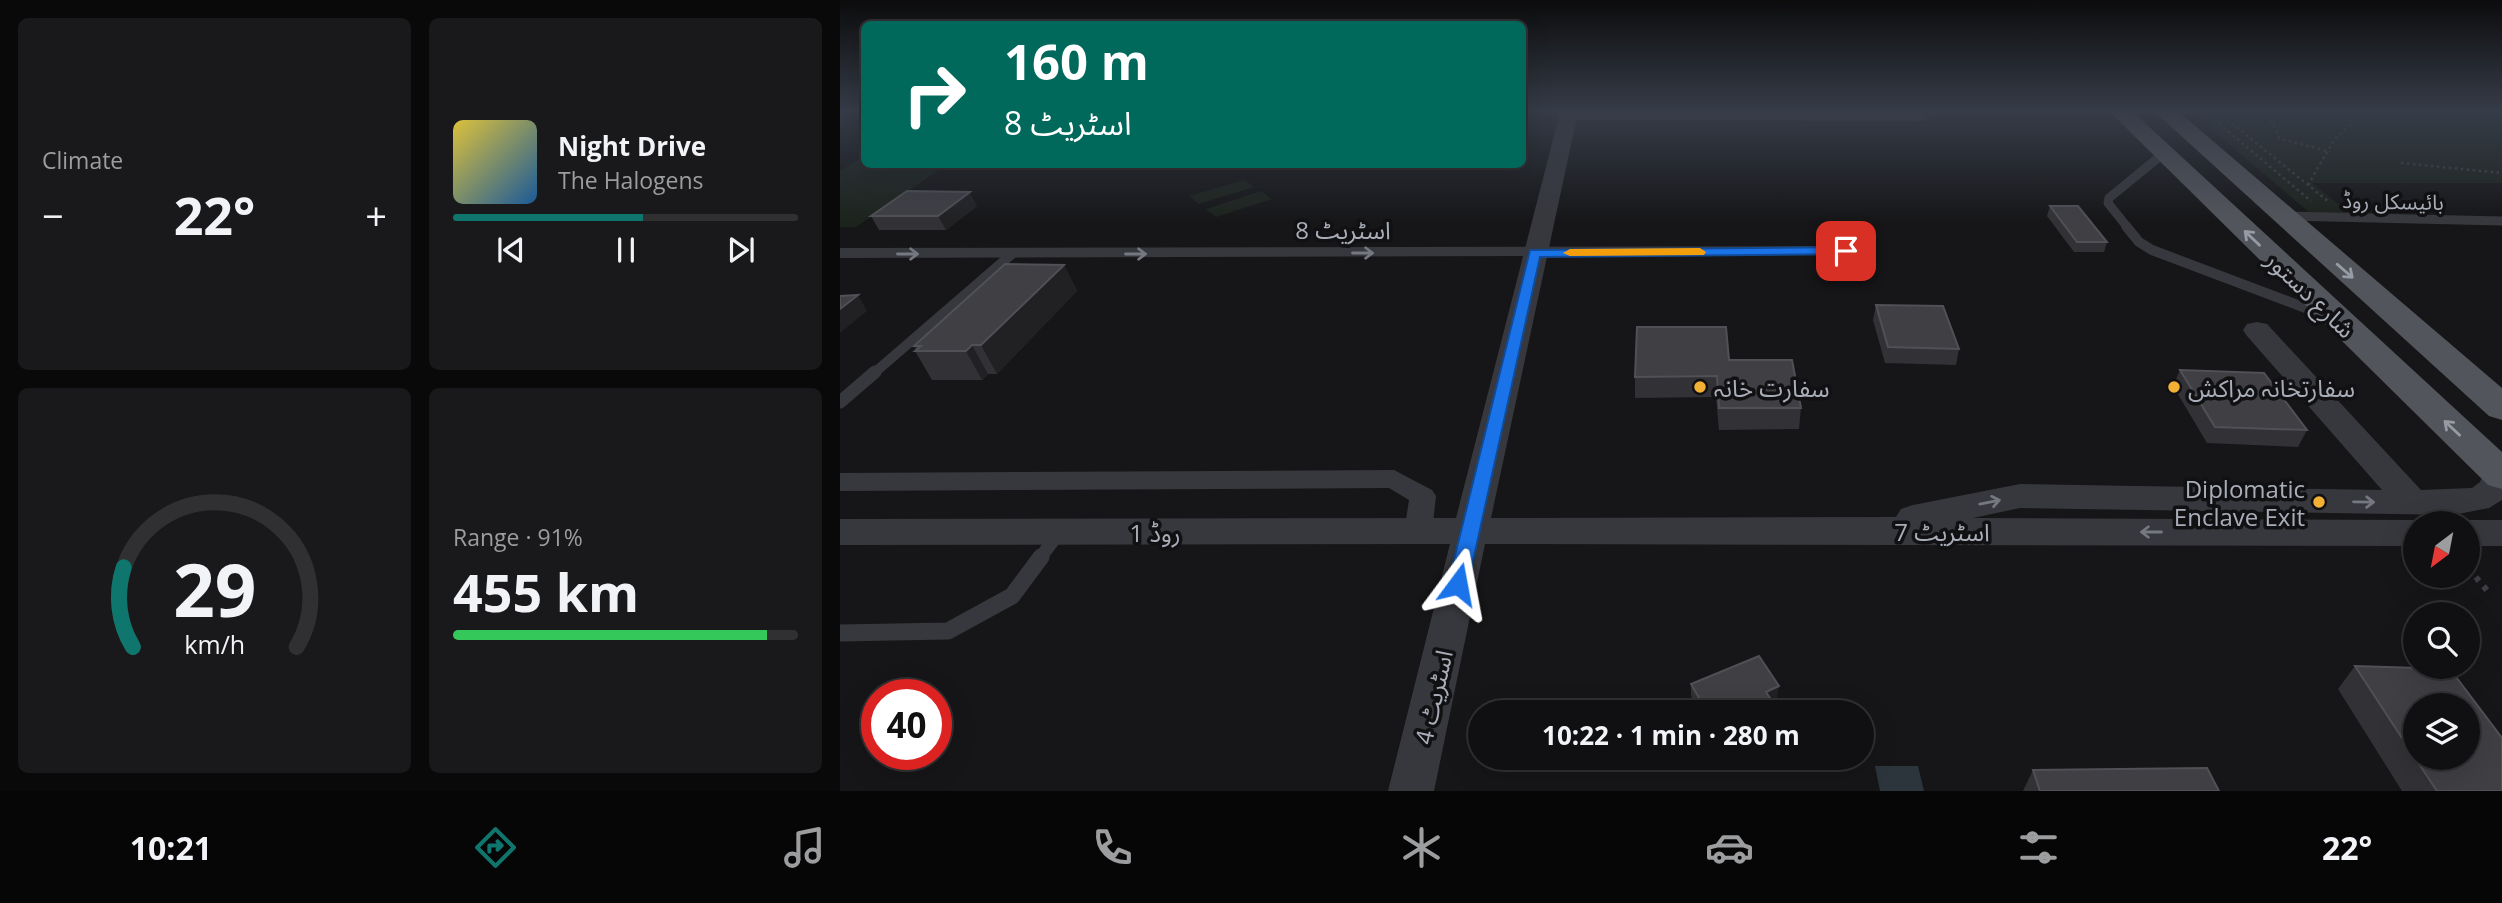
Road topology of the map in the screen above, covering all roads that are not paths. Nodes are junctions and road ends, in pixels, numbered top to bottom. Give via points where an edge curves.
1 (1559, 149) edge
2 (2160, 149) edge
3 (2208, 149) edge
4 (2164, 153) junction
5 (2282, 216) junction
6 (2502, 221) edge
7 (1846, 251) dead end
8 (840, 253) edge
9 (1534, 253) junction
10 (1013, 254) junction
11 (2337, 320) junction
12 (2257, 330) dead end
13 (2495, 396) edge
14 (840, 402) edge
15 (2500, 474) edge
16 (840, 482) edge
17 (2408, 511) edge
18 (2438, 511) edge
19 (2403, 518) edge
20 (840, 532) edge
21 (1418, 532) junction
22 (1470, 532) junction
23 (1059, 533) junction
24 (2480, 533) edge
25 (2502, 533) edge
26 (840, 633) edge
27 (1411, 791) edge

1 - 9 street, اسٹریٹ 4
2 - 4 main road, شارع دستور
3 - 5 main road, شارع دستور
11 -> 4 main road, شارع دستور
4 - 11 lane via 2109,198 2111,210 2139,242 2168,258
5 - 6 lane, بائیسکل روڈ
5 -> 13 main road, شارع دستور
7 - 9 street, اسٹریٹ 8
8 -> 10 street, اسٹریٹ 8
10 -> 9 street, اسٹریٹ 8
9 - 22 street, اسٹریٹ 4
10 - 14 lane
15 -> 11 main road, شارع دستور
12 - 17 street
15 - 18 street, اسٹریٹ 7 via 2491,493
16 - 21 street via 1394,479 1423,496
19 - 22 street, اسٹریٹ 7 via 1851,530
20 - 23 street, روڈ 1
21 - 22 street, روڈ 1
21 - 23 street, روڈ 1
22 - 27 street, اسٹریٹ 4
23 - 26 lane via 1012,596 948,631
24 - 25 street

